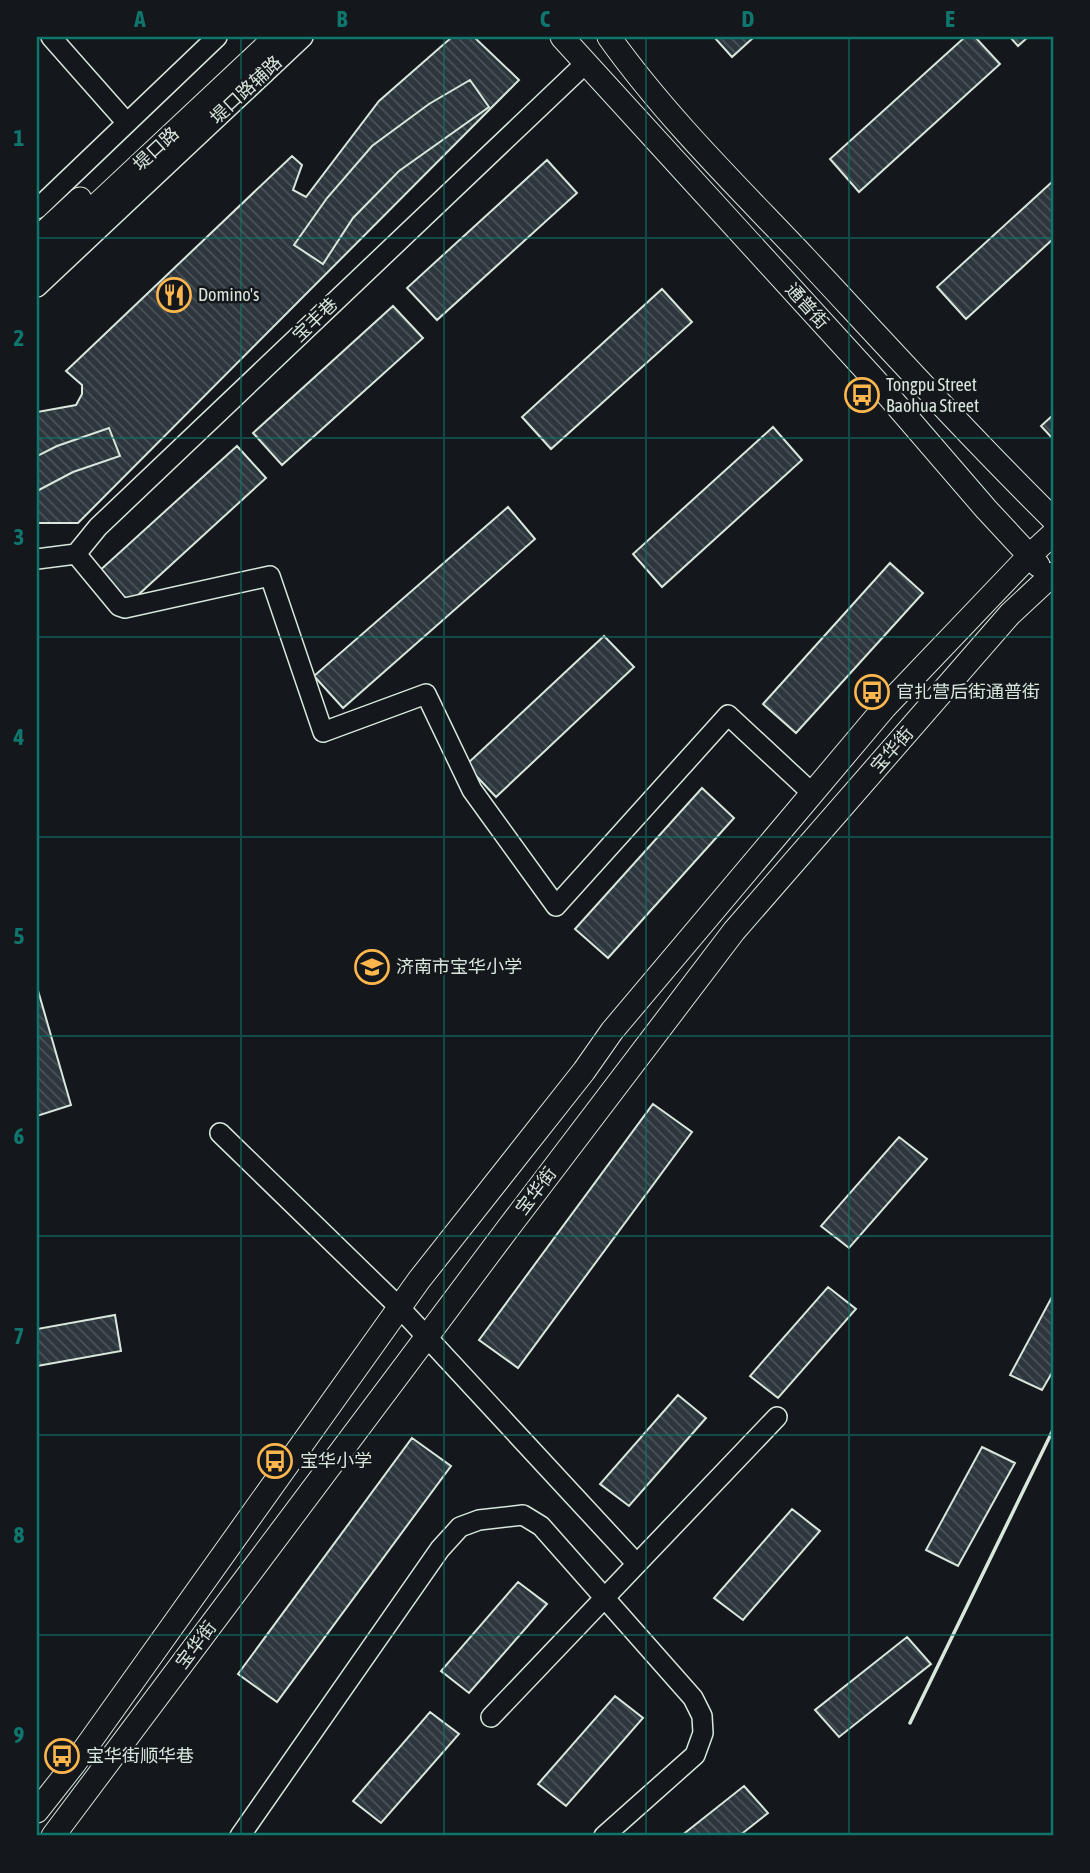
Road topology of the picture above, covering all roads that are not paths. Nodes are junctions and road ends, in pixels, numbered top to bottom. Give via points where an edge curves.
1 (254, 37) edge
2 (276, 37) edge
3 (303, 37) edge
4 (562, 37) edge
5 (609, 37) edge
6 (211, 39) edge
7 (62, 40) edge
8 (586, 63) junction
9 (127, 122) junction
10 (37, 209) edge
11 (37, 239) edge
12 (37, 261) edge
13 (37, 287) edge
14 (1053, 519) edge
15 (1053, 534) edge
16 (76, 554) junction
17 (1029, 556) junction
18 (37, 559) edge
19 (1052, 578) edge
20 (812, 793) junction
21 (220, 1133) dead end
22 (400, 1308) junction
23 (427, 1336) junction
24 (777, 1417) dead end
25 (636, 1563) junction
26 (604, 1597) junction
27 (491, 1717) dead end
28 (37, 1811) edge
29 (53, 1836) edge
30 (240, 1836) edge
31 (604, 1836) edge

1 - 11 main road, 堤口路
2 - 12 main road, 堤口路
3 - 13 street, 堤口路辅路
4 - 8 main road, 通普街
5 - 14 main road, 通普街 via 638,77 768,219
6 - 9 street
7 - 9 street
8 - 16 street, 宝丰巷 via 98,527
8 - 17 main road, 通普街
9 - 10 street
15 - 17 main road, 宝华街
16 - 18 street
16 - 20 street via 125,608 270,576 323,733 426,694 472,790 556,906 727,715
17 - 19 main road, 通普街
17 - 20 main road, 宝华街 via 885,707
19 - 23 main road, 宝华街 via 1010,614 734,932
20 - 22 main road, 宝华街 via 612,1031
21 - 22 street
22 - 23 street
22 - 28 main road, 宝华街
23 - 25 street
23 - 29 main road, 宝华街
24 - 25 street
25 - 26 street
26 - 27 street
26 - 30 street via 541,1526 523,1515 460,1527 440,1549
26 - 31 street via 693,1698 704,1733 695,1755

